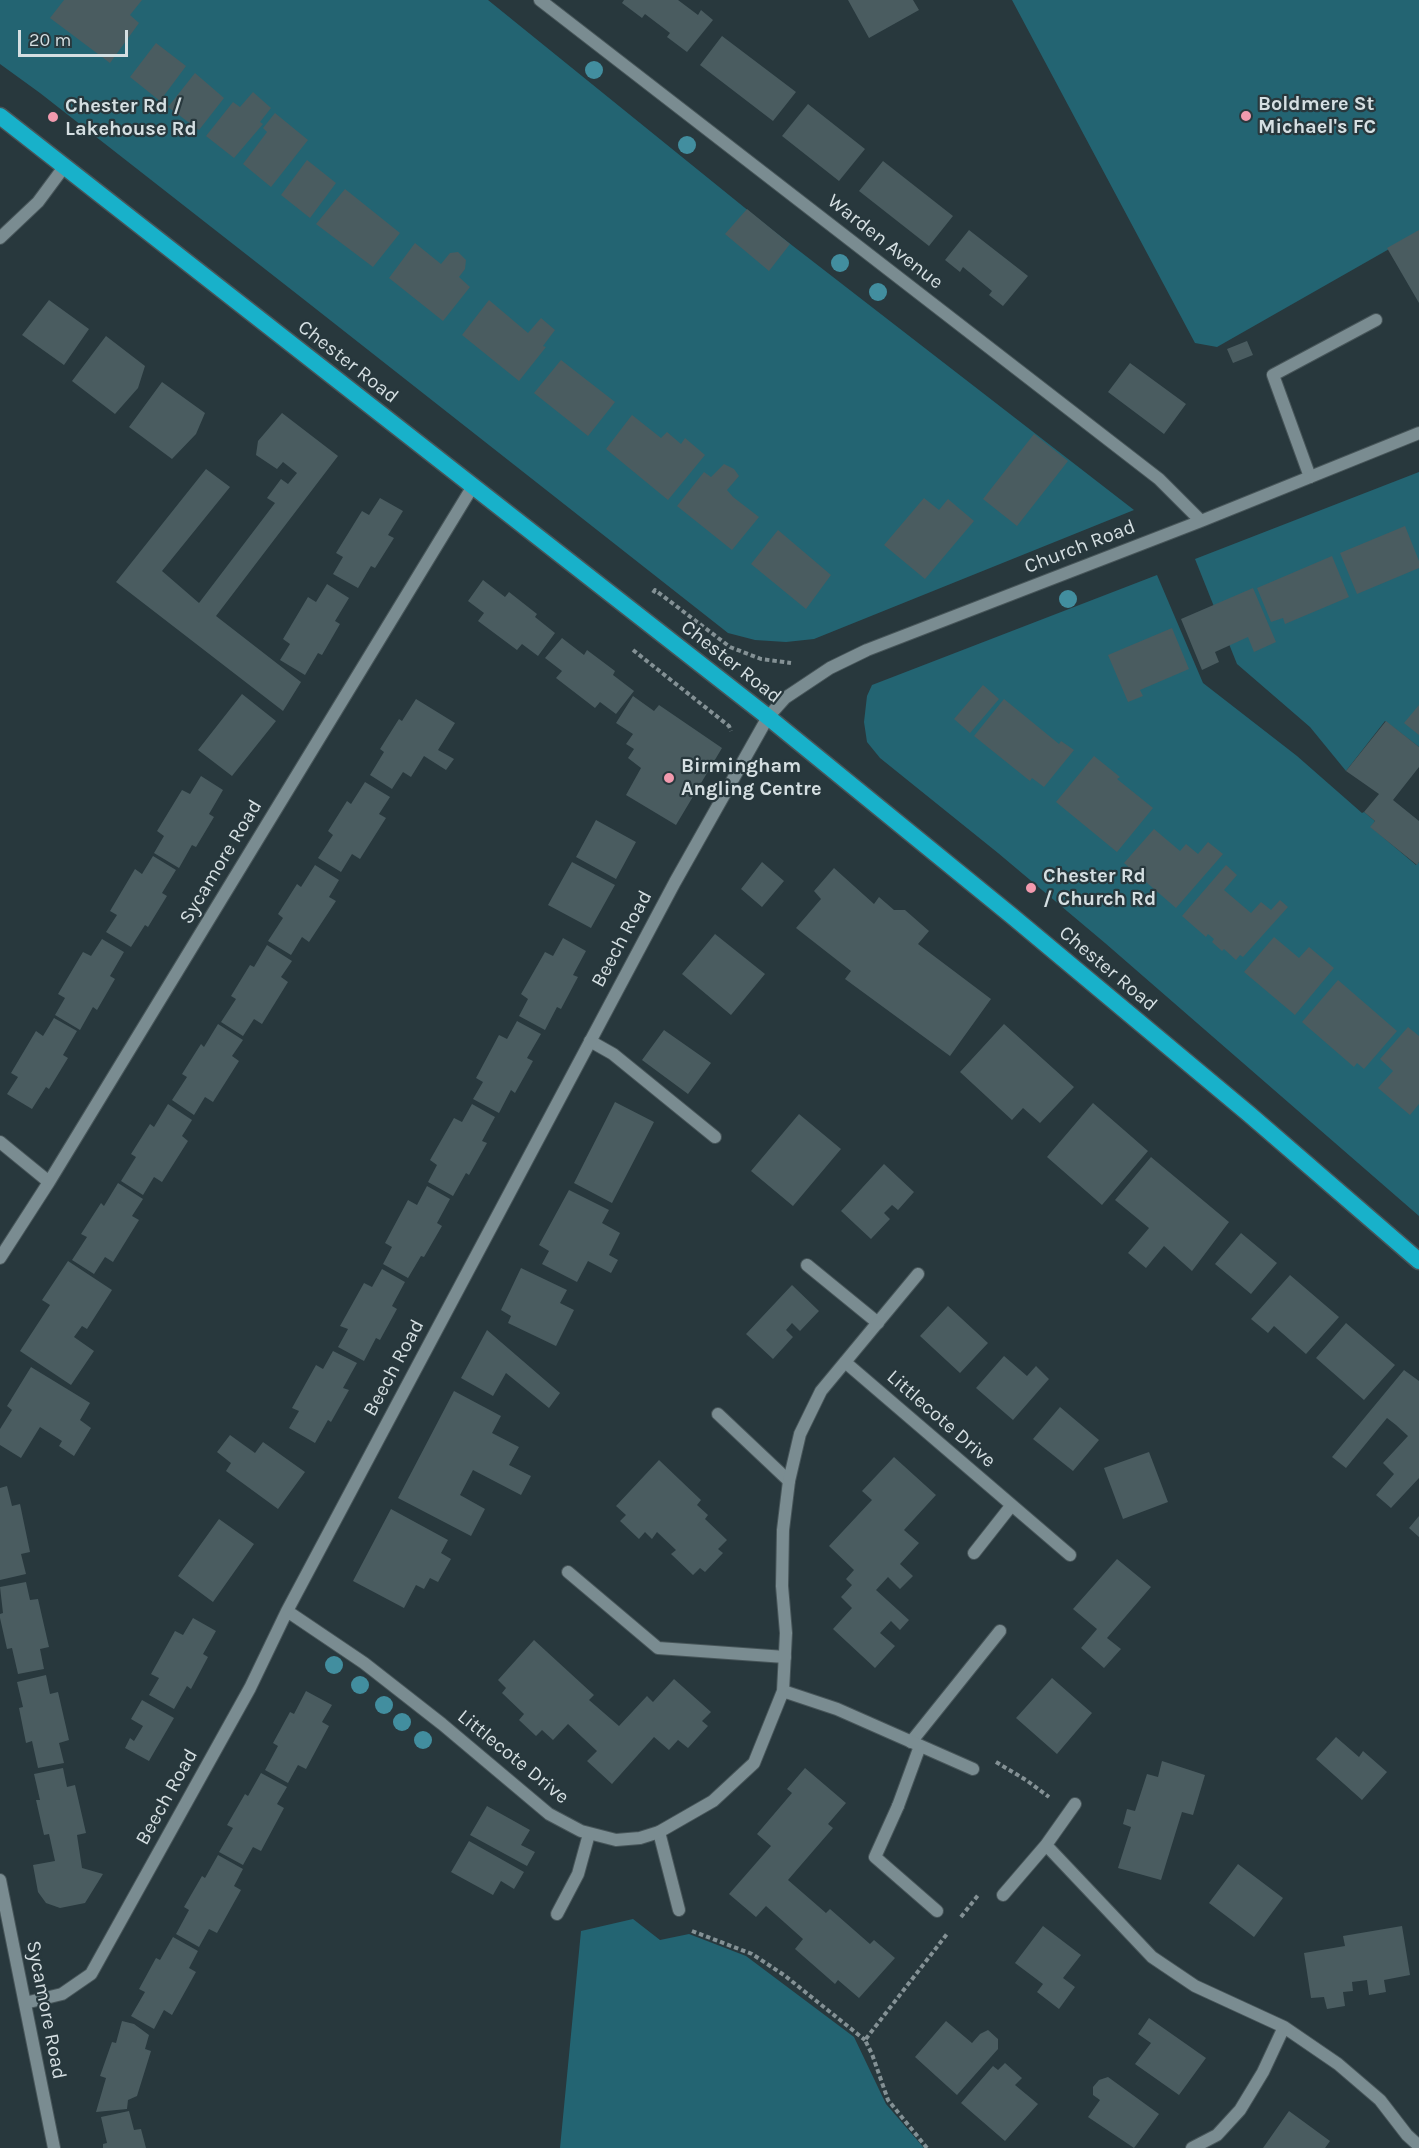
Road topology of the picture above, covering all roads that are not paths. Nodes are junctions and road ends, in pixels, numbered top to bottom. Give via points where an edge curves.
1 (540, 0) edge
2 (0, 116) edge
3 (64, 167) junction
4 (0, 238) edge
5 (1376, 320) dead end
6 (1419, 433) edge
7 (1310, 477) junction
8 (473, 486) junction
9 (1201, 521) junction
10 (768, 717) junction
11 (590, 1041) junction
12 (715, 1137) dead end
13 (0, 1142) edge
14 (49, 1182) junction
15 (0, 1258) edge
16 (1419, 1261) edge
17 (807, 1265) dead end
18 (918, 1274) dead end
19 (878, 1323) junction
20 (845, 1362) junction
21 (718, 1414) dead end
22 (789, 1481) junction
23 (1011, 1506) junction
24 (974, 1553) dead end
25 (1070, 1555) dead end
26 (568, 1572) dead end
27 (287, 1611) junction
28 (1000, 1631) dead end
29 (785, 1657) junction
30 (783, 1691) junction
31 (916, 1744) junction
32 (973, 1769) road end
33 (1075, 1804) dead end
34 (659, 1832) junction
35 (589, 1834) junction
36 (1046, 1845) junction
37 (0, 1880) edge
38 (1007, 1891) road end
39 (679, 1910) road end
40 (938, 1911) dead end
41 (557, 1914) dead end
42 (25, 2003) junction
43 (1284, 2027) junction
44 (1419, 2146) edge
45 (54, 2148) edge
46 (1192, 2148) edge

1 - 9 street, Warden Avenue via 1159,479
2 - 3 highway, Chester Road
3 - 4 street via 38,202
3 - 8 highway, Chester Road
5 - 7 street via 1273,375
6 - 7 street, Church Road
7 - 9 street, Church Road
8 - 10 highway, Chester Road
8 - 14 street, Sycamore Road
9 - 10 street, Church Road via 867,650 830,668 785,698
10 - 11 street, Beech Road
10 - 16 highway, Chester Road via 1249,1114
11 - 12 street via 613,1054
11 - 27 street, Beech Road
13 - 14 street
14 - 15 street, Sycamore Road
17 - 19 street
18 - 19 street, Littlecote Drive
19 - 20 street, Littlecote Drive
20 - 22 street, Littlecote Drive via 821,1391 800,1434
20 - 23 street, Littlecote Drive
21 - 22 street
22 - 29 street, Littlecote Drive via 783,1530
23 - 24 street
23 - 25 street, Littlecote Drive
26 - 29 street via 658,1648
27 - 35 street, Littlecote Drive via 364,1663 549,1814
27 - 42 street, Beech Road via 250,1688 91,1974 62,1994
28 - 31 street
29 - 30 street, Littlecote Drive
30 - 31 street via 837,1709
30 - 34 street, Littlecote Drive via 754,1763 713,1802
31 - 32 street
31 - 40 street via 898,1806 875,1857
33 - 36 street
34 - 35 street, Littlecote Drive via 616,1840
34 - 39 street
35 - 41 street via 578,1874
36 - 38 street
36 - 43 street via 1152,1957 1195,1986
37 - 42 street, Sycamore Road
42 - 45 street, Sycamore Road
43 - 44 street via 1338,2064 1380,2100
43 - 46 street via 1240,2110 1217,2135

